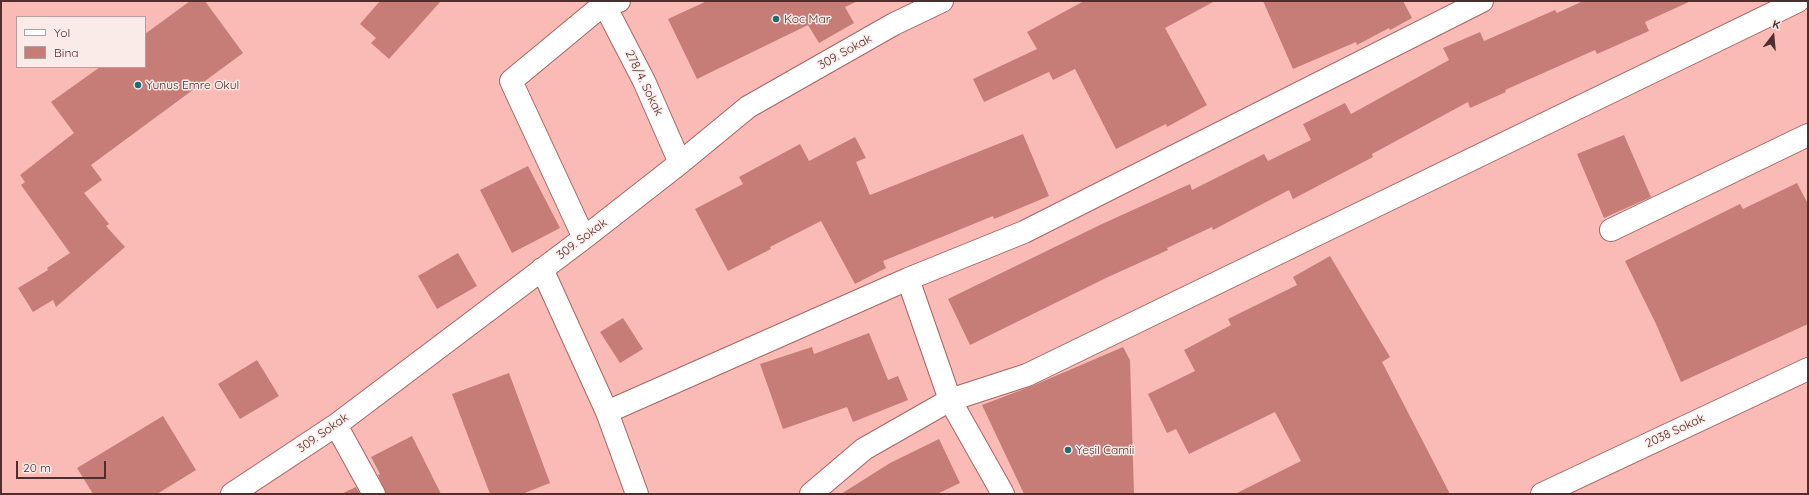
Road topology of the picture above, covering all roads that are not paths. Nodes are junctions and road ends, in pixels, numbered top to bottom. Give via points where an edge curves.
1 (942, 1) edge
2 (1482, 1) edge
3 (1798, 1) edge
4 (612, 3) edge
5 (1761, 9) edge
6 (1808, 135) edge
7 (680, 163) junction
8 (1611, 230) dead end
9 (584, 238) junction
10 (542, 269) junction
11 (908, 280) junction
12 (1808, 369) edge
13 (950, 400) junction
14 (607, 412) junction
15 (336, 425) junction
16 (232, 494) edge
17 (374, 494) edge
18 (637, 494) edge
19 (811, 494) edge
20 (1003, 494) edge
21 (1542, 494) edge

1 - 7 street, 309. Sokak via 894,24 748,106
2 - 11 street via 1024,232
3 - 5 street
4 - 7 street, 278/4. Sokak
4 - 9 street via 511,81
5 - 13 street via 1027,375
6 - 8 street
7 - 9 street, 309. Sokak
9 - 10 street, 309. Sokak
10 - 14 street
10 - 15 street, 309. Sokak
11 - 13 street
11 - 14 street
12 - 21 street, 2038 Sokak
13 - 19 street via 864,449
13 - 20 street
14 - 18 street
15 - 16 street, 309. Sokak
15 - 17 street

